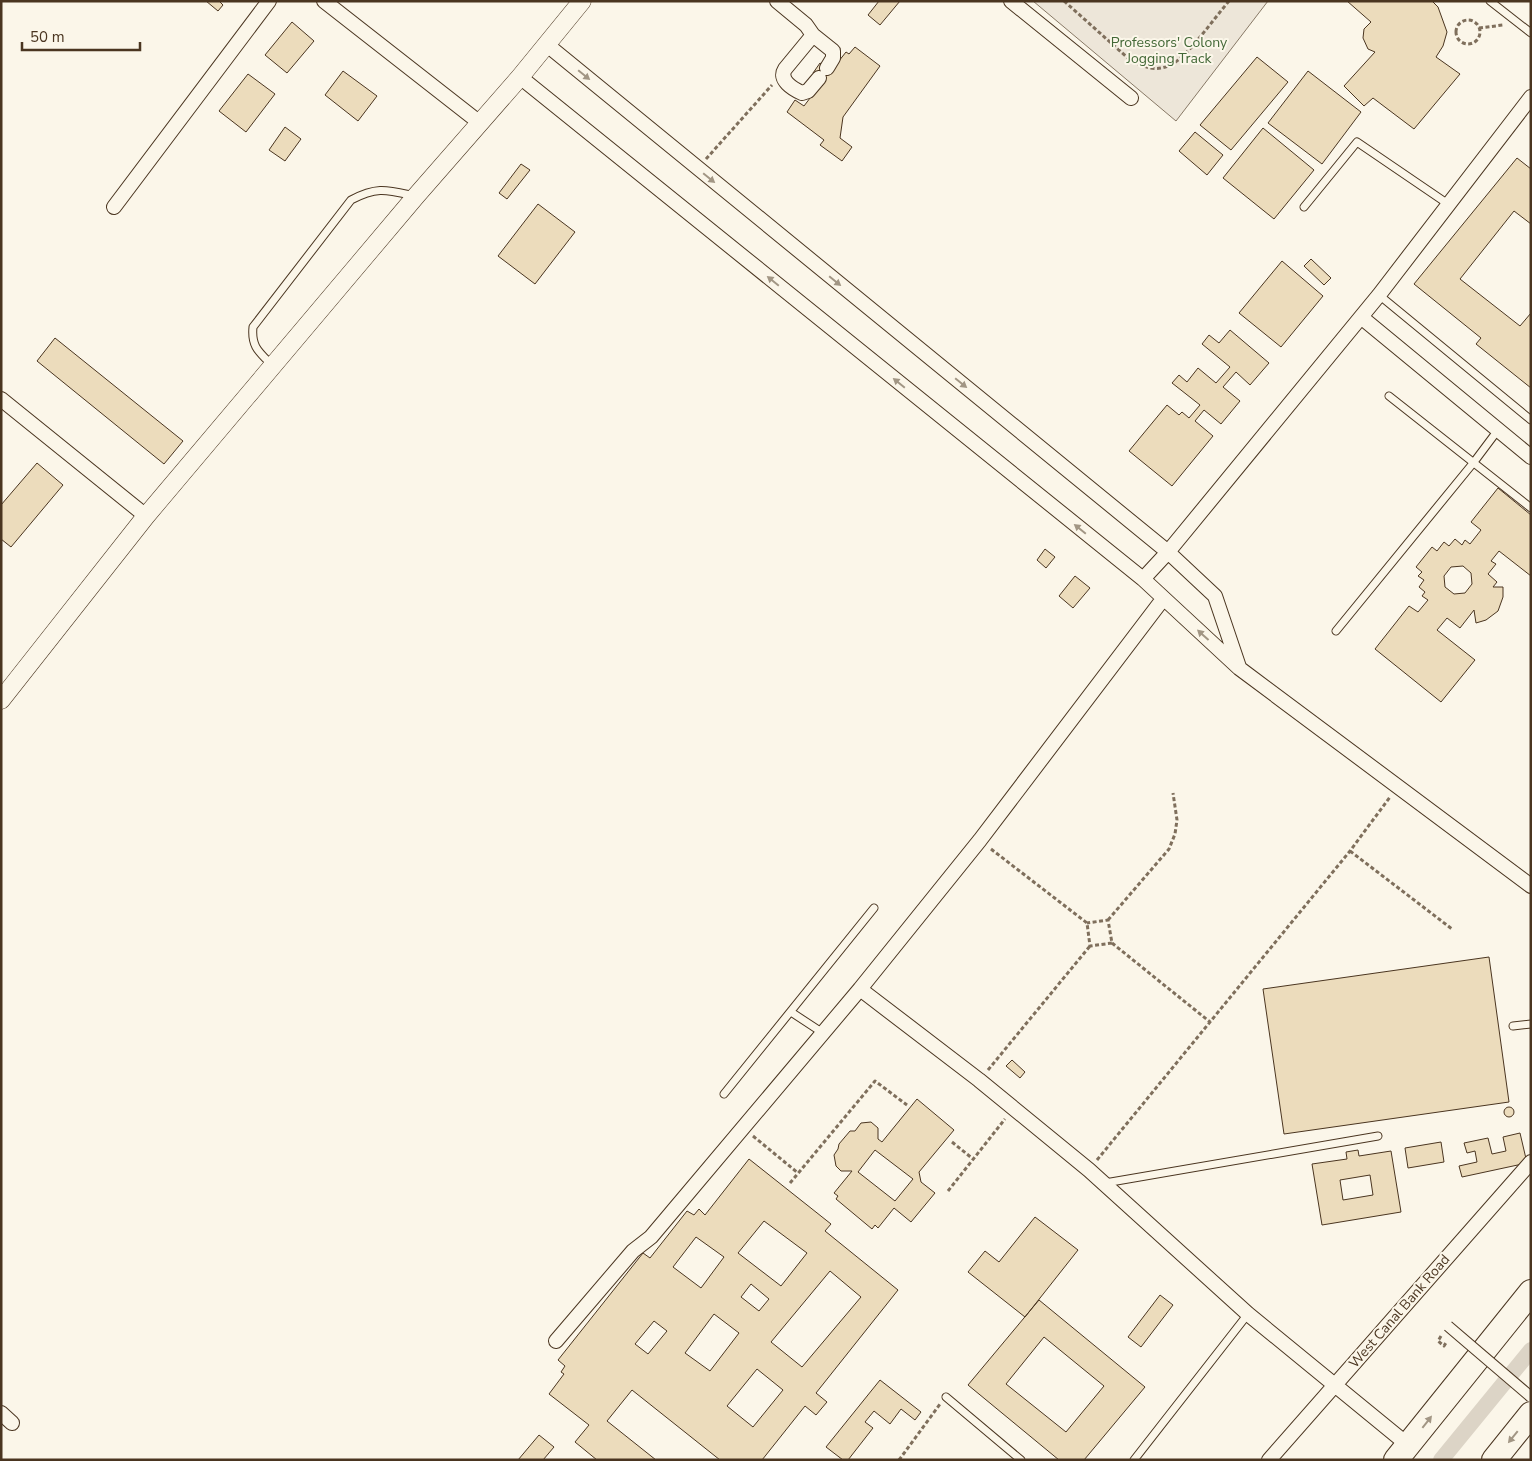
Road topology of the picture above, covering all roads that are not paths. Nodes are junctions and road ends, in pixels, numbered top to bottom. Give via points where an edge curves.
1 (269, 1) edge
2 (324, 1) edge
3 (582, 1) edge
4 (777, 1) edge
5 (1011, 1) edge
6 (1490, 1) edge
7 (1531, 33) edge
8 (813, 36) junction
9 (546, 44) junction
10 (520, 77) junction
11 (1531, 97) edge
12 (1131, 98) dead end
13 (480, 123) junction
14 (416, 196) junction
15 (1448, 204) junction
16 (114, 207) dead end
17 (1304, 207) dead end
18 (1379, 294) junction
19 (1361, 318) junction
20 (273, 366) junction
21 (1389, 396) dead end
22 (1, 399) edge
23 (1531, 420) edge
24 (1498, 430) junction
25 (1531, 457) edge
26 (1474, 462) junction
27 (1531, 508) edge
28 (146, 516) junction
29 (1168, 552) junction
30 (1142, 579) junction
31 (1163, 599) junction
32 (1336, 631) dead end
33 (1239, 668) junction
34 (1, 700) edge
35 (1531, 886) edge
36 (874, 908) dead end
37 (860, 989) junction
38 (791, 1012) junction
39 (1531, 1024) edge
40 (1513, 1026) dead end
41 (823, 1033) junction
42 (724, 1094) dead end
43 (1378, 1136) dead end
44 (1531, 1162) edge
45 (1104, 1183) junction
46 (1531, 1292) edge
47 (1248, 1314) junction
48 (1448, 1326) dead end
49 (556, 1341) dead end
50 (1335, 1384) junction
51 (946, 1397) road end
52 (1531, 1397) edge
53 (1, 1413) edge
54 (1531, 1414) edge
55 (12, 1423) dead end
56 (1402, 1452) edge
57 (1021, 1460) edge
58 (1134, 1460) edge
59 (1269, 1460) edge
60 (1494, 1460) edge

1 - 16 street
2 - 13 street
3 - 9 street
4 - 8 street via 806,25
5 - 12 street
6 - 7 lane
8 - 8 street via 782,74 784,80 802,92 808,91 833,58 833,51
9 - 10 street
9 -> 29 street
10 - 13 street
30 -> 10 street
11 - 15 street
13 - 14 street
14 - 20 street
14 - 20 lane via 383,189 366,191 351,200 253,326 252,338 256,349
15 - 17 lane via 1357,142
15 - 18 street
18 - 19 street
18 - 23 lane
19 - 24 street
19 - 29 street
20 - 28 street
21 - 26 lane
22 - 28 street
24 - 25 street
24 - 26 lane
26 - 27 lane
26 - 32 lane
28 - 34 street
29 - 30 street
29 - 33 street via 1216,596
30 - 31 street
33 -> 31 street
31 - 37 street via 980,840
33 - 35 street
36 - 38 lane
37 - 41 street
37 - 45 street via 979,1080
38 - 41 lane
38 - 42 lane
39 - 40 lane
41 - 49 street via 651,1238 633,1251
43 - 45 lane
44 - 50 street, West Canal Bank Road
45 - 47 street
56 -> 46 highway
47 - 50 street
47 - 58 lane
48 - 52 street, bridge
50 - 56 street
50 - 59 street, West Canal Bank Road
51 - 57 lane
53 - 55 street
54 -> 60 highway

